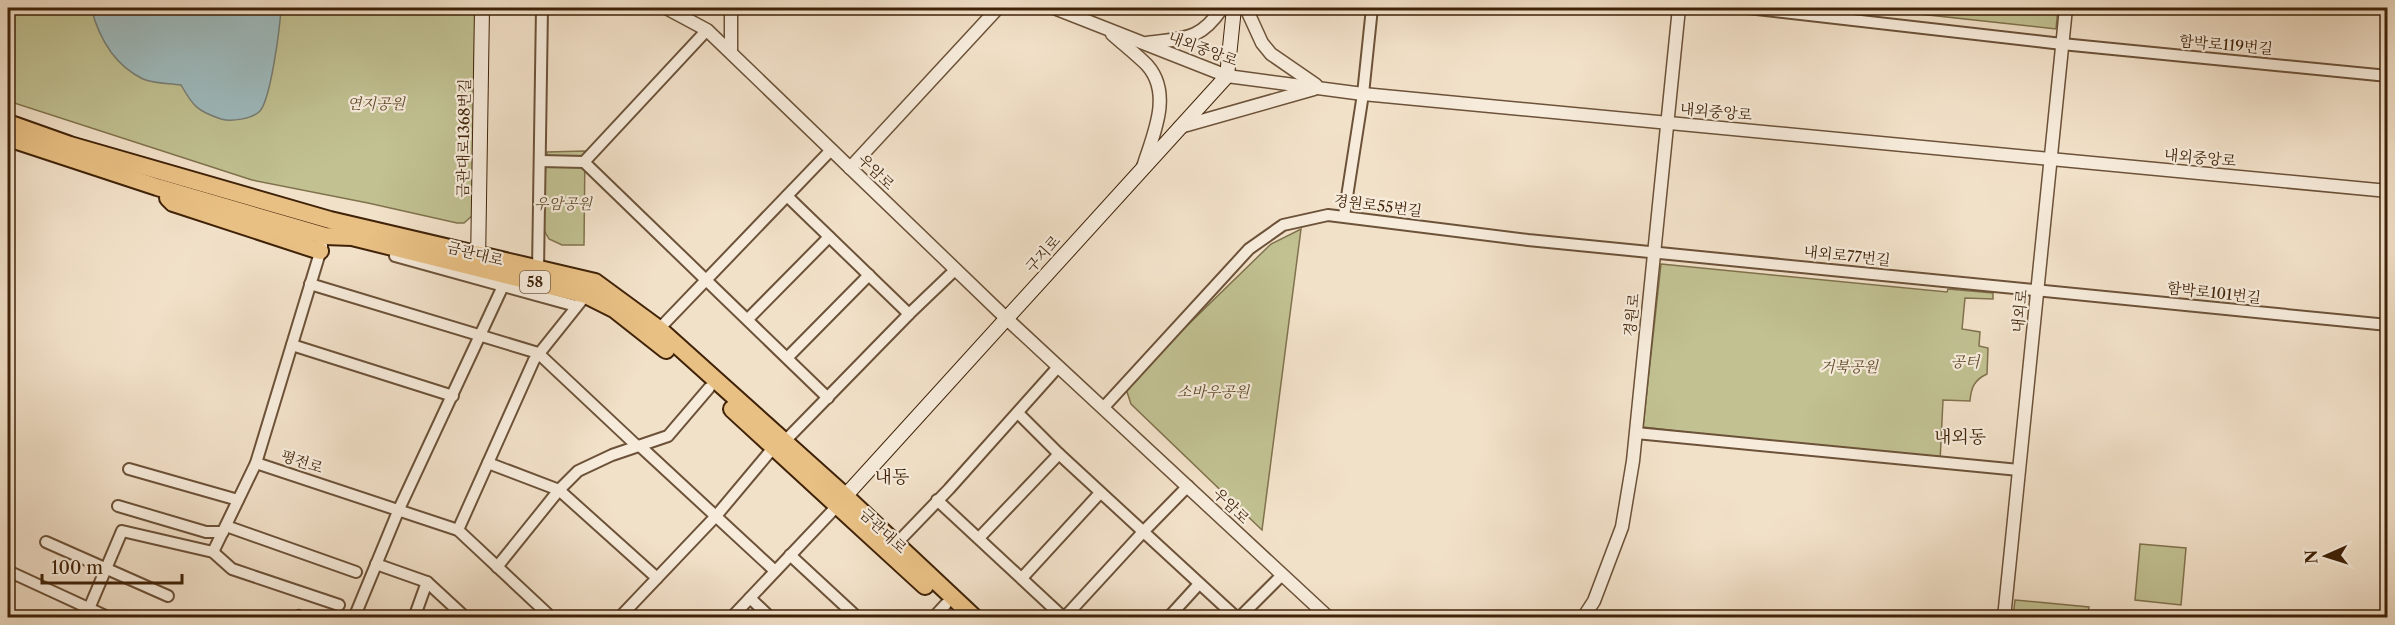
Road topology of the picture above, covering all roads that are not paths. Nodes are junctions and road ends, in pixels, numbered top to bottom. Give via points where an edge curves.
1 (482, 8) edge
2 (542, 8) edge
3 (666, 8) edge
4 (731, 8) edge
5 (998, 8) edge
6 (1054, 8) edge
7 (1222, 8) edge
8 (1234, 8) edge
9 (1246, 8) edge
10 (1372, 8) edge
11 (1679, 8) edge
12 (1748, 8) edge
13 (2066, 8) edge
14 (1104, 27) junction
15 (707, 30) junction
16 (1146, 44) junction
17 (2062, 44) junction
18 (731, 51) junction
19 (1227, 76) junction
20 (2388, 76) edge
21 (1319, 87) junction
22 (1363, 94) junction
23 (8, 123) edge
24 (1667, 123) junction
25 (1180, 127) junction
26 (8, 138) edge
27 (831, 150) junction
28 (2052, 159) junction
29 (541, 161) junction
30 (584, 162) junction
31 (1143, 167) junction
32 (850, 168) junction
33 (2388, 191) edge
34 (787, 196) junction
35 (1344, 216) junction
36 (325, 236) junction
37 (829, 237) junction
38 (1654, 252) junction
39 (478, 262) junction
40 (538, 270) junction
41 (956, 270) junction
42 (869, 275) junction
43 (706, 279) junction
44 (310, 284) junction
45 (502, 286) junction
46 (2037, 290) junction
47 (581, 300) junction
48 (909, 314) junction
49 (748, 319) junction
50 (1007, 319) junction
51 (2388, 325) edge
52 (659, 329) junction
53 (480, 336) junction
54 (292, 345) junction
55 (538, 353) junction
56 (788, 357) junction
57 (1058, 367) junction
58 (709, 388) junction
59 (453, 396) junction
60 (828, 398) junction
61 (1104, 407) junction
62 (1018, 413) junction
63 (1636, 433) junction
64 (779, 445) junction
65 (639, 446) junction
66 (1059, 454) junction
67 (256, 463) junction
68 (488, 463) junction
69 (129, 469) dead end
70 (2019, 470) junction
71 (1188, 486) junction
72 (559, 490) junction
73 (1100, 493) junction
74 (238, 500) junction
75 (937, 500) junction
76 (841, 501) junction
77 (118, 506) dead end
78 (399, 509) junction
79 (716, 516) junction
80 (224, 529) junction
81 (458, 530) junction
82 (1143, 532) junction
83 (978, 538) junction
84 (46, 542) dead end
85 (896, 544) junction
86 (213, 552) junction
87 (790, 555) junction
88 (376, 564) junction
89 (497, 567) junction
90 (105, 570) junction
91 (8, 571) edge
92 (775, 571) junction
93 (356, 572) dead end
94 (1282, 575) junction
95 (657, 578) junction
96 (1022, 578) junction
97 (427, 582) junction
98 (1199, 584) junction
99 (168, 596) dead end
100 (750, 598) junction
101 (946, 604) junction
102 (339, 605) dead end
103 (87, 613) edge
104 (110, 618) edge
105 (297, 618) edge
106 (303, 618) edge
107 (354, 618) edge
108 (414, 618) edge
109 (466, 618) edge
110 (552, 618) edge
111 (619, 618) edge
112 (731, 618) edge
113 (771, 618) edge
114 (858, 618) edge
115 (933, 618) edge
116 (959, 618) edge
117 (975, 618) edge
118 (1064, 618) edge
119 (1168, 618) edge
120 (1238, 618) edge
121 (1329, 618) edge
122 (1583, 618) edge
123 (2004, 618) edge

1 - 39 main road, 금관대로1368번길
2 - 29 street
3 - 15 street, 우암로
4 - 18 street
5 - 32 street
6 - 14 street, 내외중앙로
7 - 16 street via 1211,25 1197,34
8 - 19 main road
9 - 21 street via 1271,54
10 - 22 street
11 - 24 street, 경원로
12 - 17 street, 함박로119번길
13 - 17 street, 내외로
14 - 16 street, 내외중앙로
14 - 31 street via 1148,66 1158,88 1160,112
15 - 18 street, 우암로
15 - 30 street
16 - 19 street, 내외중앙로
17 - 20 street, 함박로119번길
17 - 28 street, 내외로
18 - 27 street, 우암로
19 - 21 street, 내외중앙로
19 - 25 main road, 구지로
21 - 22 street, 내외중앙로
21 - 25 street
22 - 24 street, 내외중앙로
22 - 35 street
23 - 36 main road, 금관대로
24 - 28 street, 내외중앙로
24 - 38 street, 경원로
25 - 31 main road, 구지로
26 - 36 main road, 금관대로 / 58
27 - 32 street, 우암로
27 - 34 street
28 - 33 street, 내외중앙로
28 - 46 street, 내외로
29 - 30 street
29 - 40 street
30 - 43 street
31 - 50 main road, 구지로
32 - 41 street, 우암로
34 - 37 street
34 - 43 street
35 - 38 street, 경원로55번길
35 - 61 street, 경원로55번길 via 1328,214 1283,225 1250,249
36 - 39 main road, 금관대로 / 58 via 352,237
36 - 44 street, 평전로
36 - 45 street
37 - 42 street
37 - 49 street
38 - 46 street, 내외로77번길
38 - 63 street, 경원로
39 - 40 main road, 금관대로
39 - 47 main road, 금관대로 / 58
40 - 52 main road, 금관대로 via 595,282
41 - 48 street
41 - 50 street, 우암로
42 - 48 street
42 - 56 street
43 - 49 street
43 - 52 street
44 - 53 street
44 - 54 street, 평전로
45 - 47 street
45 - 53 street
46 - 51 street, 함박로101번길
46 - 70 street, 내외로
47 - 55 street
47 - 58 main road, 금관대로 / 58 via 614,309
48 - 60 street
49 - 56 street
50 - 57 street, 우암로
50 - 76 main road, 구지로
52 - 64 main road, 금관대로
53 - 55 street
53 - 59 street
54 - 59 street
54 - 67 street, 평전로
55 - 65 street
55 - 68 street
56 - 60 street
57 - 61 street, 우암로
57 - 62 street
58 - 64 main road, 금관대로 / 58
58 - 65 street via 668,436
59 - 78 street
60 - 64 street
61 - 71 street, 우암로
62 - 66 street
62 - 75 street
63 - 70 street
63 - 122 street, 경원로 via 1622,527 1594,601
64 - 76 main road, 금관대로 / 58
64 - 79 street
65 - 72 street via 578,471
65 - 79 street
66 - 73 street
66 - 83 street
67 - 74 street
67 - 78 street, 평전로
68 - 72 street
68 - 81 street
69 - 74 street
70 - 123 street, 내외로
71 - 82 street
71 - 94 street, 우암로
72 - 89 street
72 - 95 street
73 - 82 street
73 - 96 street
74 - 80 street
75 - 83 street
75 - 85 street
76 - 85 main road, 금관대로
76 - 87 street
76 - 101 main road, 금관대로 / 58
77 - 80 street via 206,532
78 - 81 street, 평전로
78 - 88 street
79 - 92 street
79 - 95 street
80 - 86 street
80 - 93 street
81 - 89 street, 평전로
82 - 98 street
82 - 118 street
83 - 96 street
84 - 90 street
85 - 117 main road, 금관대로
86 - 90 street via 122,531
86 - 102 street via 232,569
87 - 92 street
87 - 114 street
88 - 97 street
88 - 107 street
89 - 110 street, 평전로
90 - 99 street
90 - 103 street
91 - 103 street
92 - 100 street
94 - 120 street
94 - 121 street, 우암로
95 - 111 street
96 - 118 street
97 - 108 street
97 - 109 street
98 - 119 street
98 - 120 street
100 - 112 street
100 - 113 street
101 - 115 street
101 - 116 main road, 금관대로 / 58
103 - 104 street
105 - 106 street

